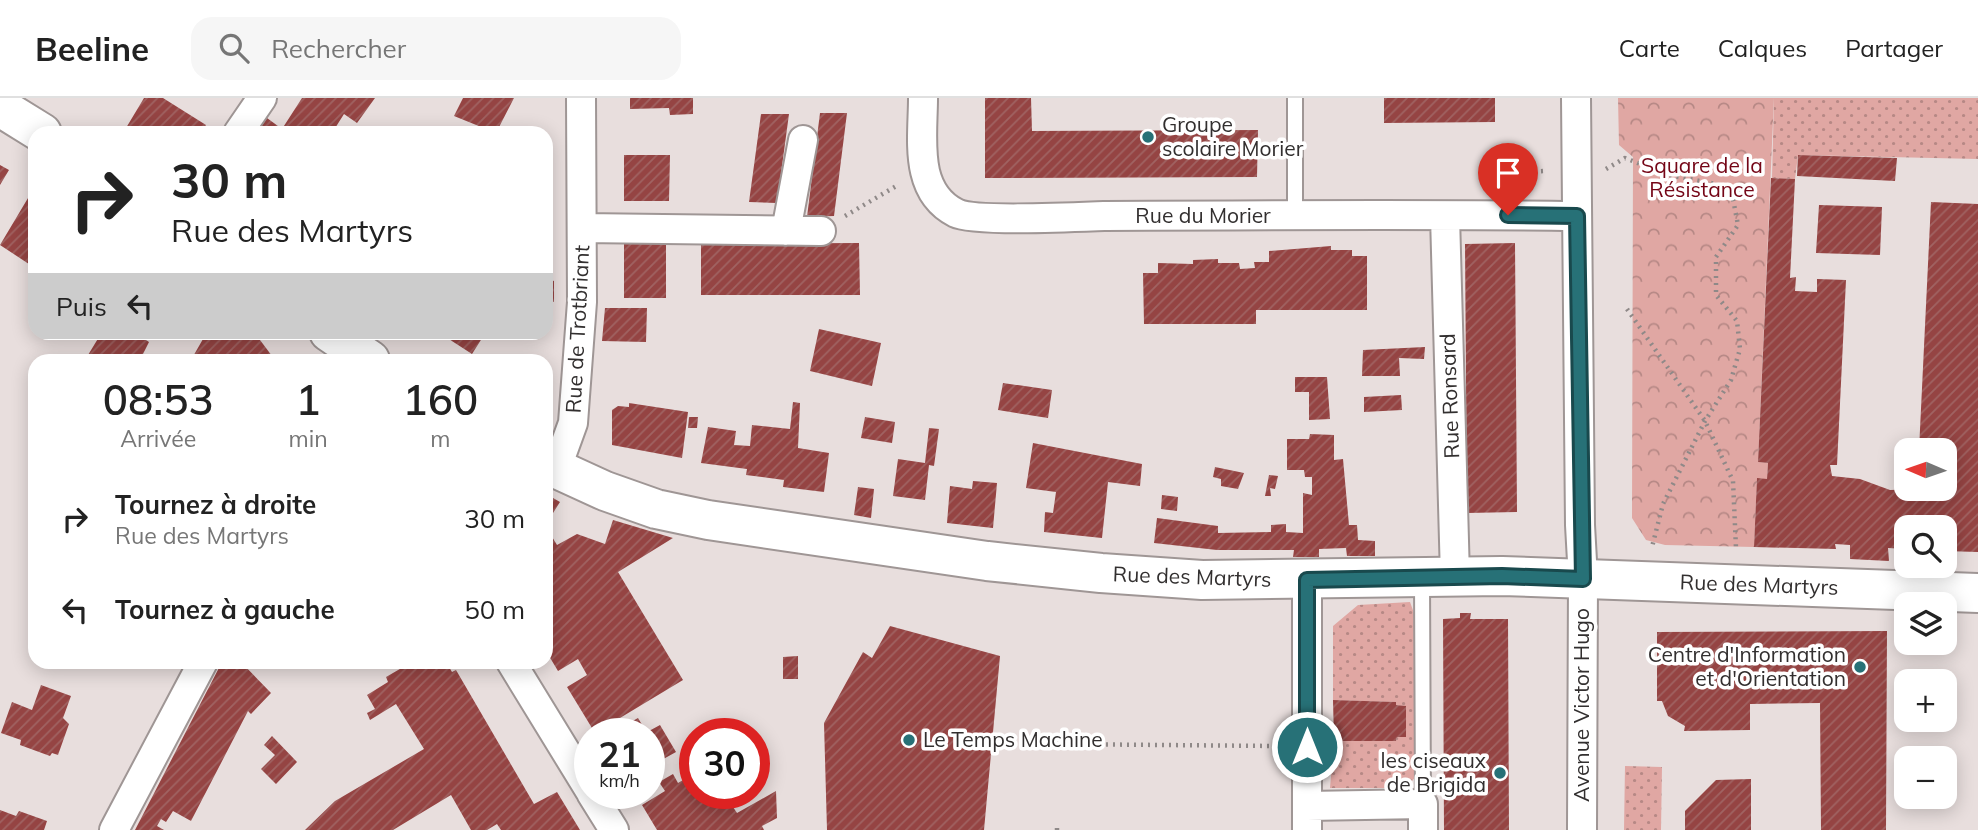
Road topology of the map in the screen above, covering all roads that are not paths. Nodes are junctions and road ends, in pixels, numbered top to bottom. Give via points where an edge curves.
1 (262, 98) edge
2 (581, 98) edge
3 (923, 98) edge
4 (1294, 98) edge
5 (1576, 98) edge
6 (0, 107) edge
7 (31, 126) edge
8 (244, 126) edge
9 (803, 140) dead end
10 (1295, 216) junction
11 (1445, 216) junction
12 (1577, 216) junction
13 (583, 228) junction
14 (786, 230) junction
15 (821, 231) road end
16 (553, 463) edge
17 (553, 468) edge
18 (1439, 577) junction
19 (1583, 579) junction
20 (1307, 580) junction
21 (1978, 593) edge
22 (199, 669) edge
23 (515, 669) edge
24 (574, 766) edge
25 (601, 809) edge
26 (1423, 817) edge
27 (1307, 818) edge
28 (114, 830) edge
29 (614, 830) edge
30 (1581, 830) edge

1 - 8 street
2 - 13 street, Rue de Trotbriant
3 - 10 street, Rue du Morier via 923,170 930,187 957,214
4 - 10 lane
5 - 12 street, Avenue Victor Hugo
6 - 7 main road
9 - 14 street
10 - 11 street, Rue du Morier
11 - 12 street, Rue du Morier
11 - 18 street, Rue Ronsard
12 - 19 street, Avenue Victor Hugo
13 - 14 street, Rue de Trotbriant
13 - 16 street, Rue de Trotbriant via 573,423
14 - 15 street, Rue de Trotbriant
17 - 20 main road, Rue des Martyrs via 656,509 880,546 1101,573 1202,580
18 - 19 main road, Rue des Martyrs
18 - 20 main road, Rue des Martyrs
18 - 26 lane
19 - 21 main road, Rue des Martyrs
19 - 30 street, Avenue Victor Hugo
20 - 27 street
22 - 28 street
23 - 24 street
25 - 29 street
26 - 27 street

